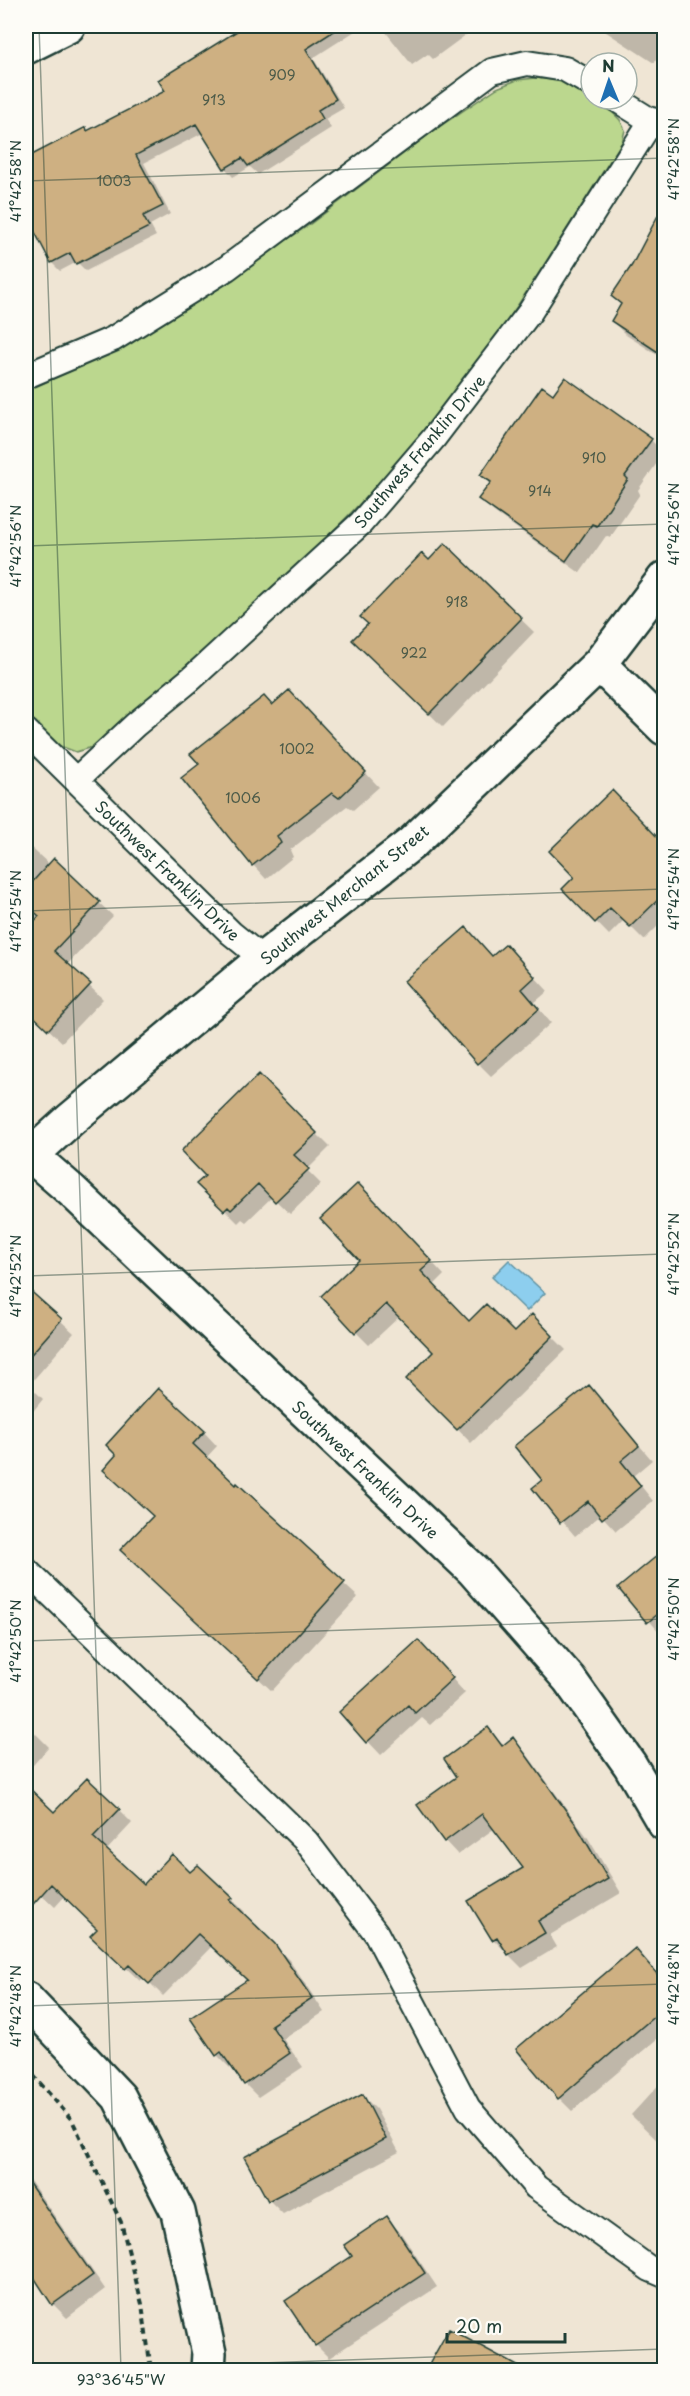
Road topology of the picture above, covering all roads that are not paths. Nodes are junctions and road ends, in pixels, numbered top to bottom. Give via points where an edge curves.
1 (68, 26) edge
2 (26, 47) edge
3 (579, 77) edge
4 (636, 111) edge
5 (658, 124) edge
6 (26, 376) edge
7 (664, 579) edge
8 (599, 664) junction
9 (664, 728) edge
10 (26, 731) edge
11 (75, 780) junction
12 (262, 959) junction
13 (27, 1156) edge
14 (26, 1570) edge
15 (664, 1823) edge
16 (26, 2000) edge
17 (664, 2275) edge
18 (208, 2370) edge

1 - 2 street
3 - 6 lane via 565,69 527,63 492,71 226,268 113,339
4 - 5 lane, Southwest Franklin Drive
5 - 11 lane, Southwest Franklin Drive via 530,312 433,439 361,523
7 - 8 street, Southwest Merchant Street
8 - 9 street
8 - 12 street, Southwest Merchant Street via 412,843
10 - 11 lane, Southwest Franklin Drive
11 - 12 lane, Southwest Franklin Drive
12 - 13 street, Southwest Merchant Street
13 - 15 street, Southwest Franklin Drive via 72,1191 473,1570 569,1679 630,1765
14 - 17 lane via 306,1841 376,1933 468,2108 536,2187
16 - 18 street via 118,2097 178,2212 209,2353

